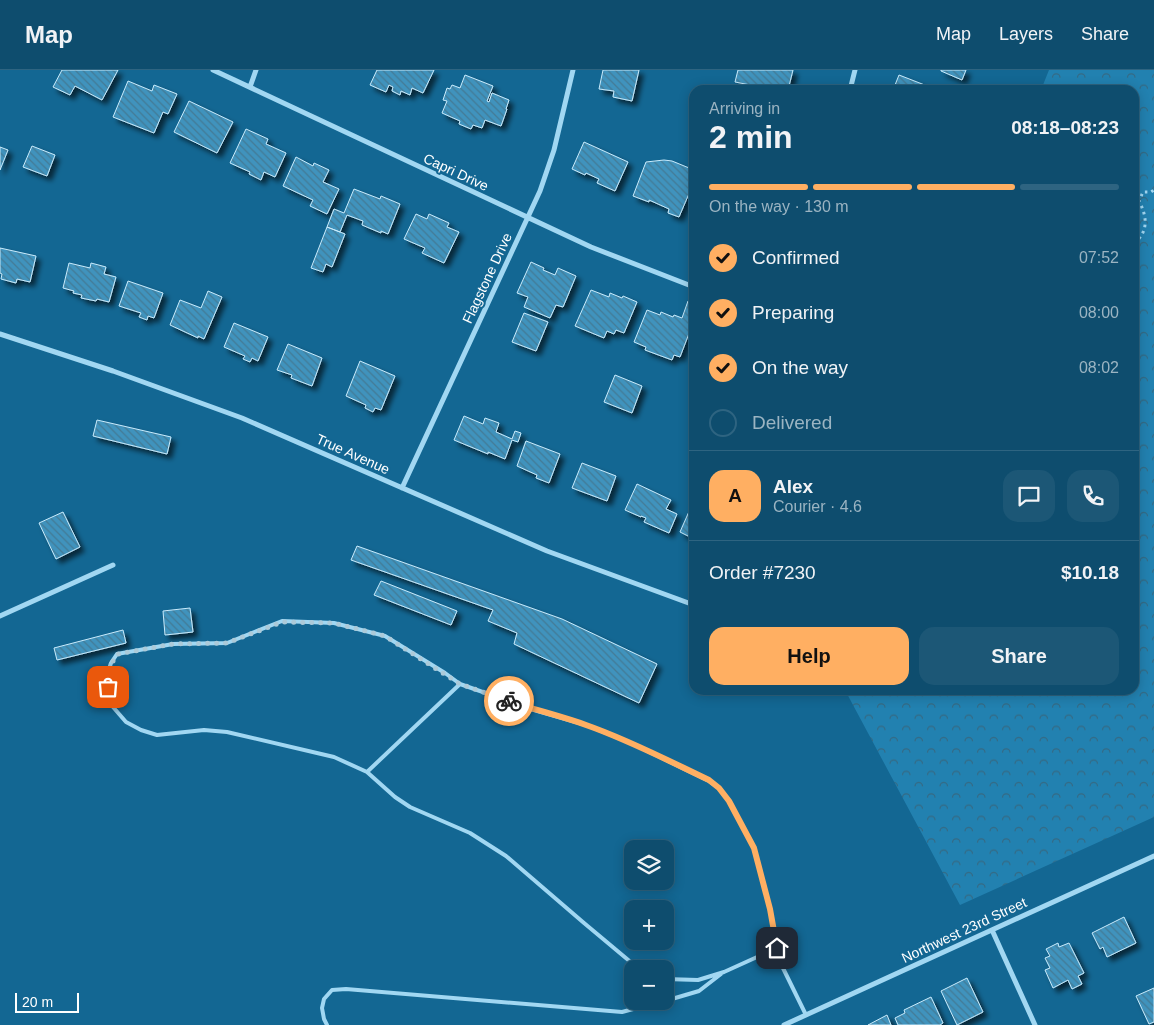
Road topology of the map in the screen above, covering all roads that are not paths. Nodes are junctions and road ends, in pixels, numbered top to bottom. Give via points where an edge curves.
1 (213, 70) edge
2 (256, 70) edge
3 (573, 70) edge
4 (855, 70) edge
5 (851, 85) edge
6 (250, 87) junction
7 (527, 218) junction
8 (689, 285) edge
9 (0, 334) edge
10 (402, 488) junction
11 (113, 565) dead end
12 (689, 603) edge
13 (0, 616) edge
14 (460, 684) junction
15 (367, 772) junction
16 (1154, 856) edge
17 (992, 930) junction
18 (777, 948) junction
19 (628, 960) edge
20 (724, 972) junction
21 (674, 979) edge
22 (674, 998) edge
23 (630, 1010) edge
24 (806, 1015) junction
25 (327, 1025) edge
26 (784, 1025) edge
27 (1035, 1025) edge

1 - 6 street, Capri Drive
2 - 6 street
3 - 7 street, Flagstone Drive via 554,150
4 - 5 street
6 - 7 street, Capri Drive
7 - 8 street, Capri Drive
7 - 10 street, Flagstone Drive
9 - 10 street, True Avenue via 242,418
10 - 12 street, True Avenue via 547,551
11 - 13 street
14 - 15 lane
14 - 15 lane via 385,636 334,623 282,622 227,643 173,644 118,654 111,663 108,687 113,707 126,722 141,730 157,735 204,730 228,732 334,756
14 - 18 lane via 586,725 709,780 719,788 754,848
15 - 19 lane via 395,797 470,833 506,856
16 - 17 street, Northwest 23rd Street
17 - 24 street, Northwest 23rd Street
17 - 27 street
18 - 20 lane
18 - 24 lane via 780,962
20 - 21 lane via 698,980
20 - 22 lane via 699,991
23 - 25 lane via 622,1012 346,989 332,990 324,999 322,1008
24 - 26 street, Northwest 23rd Street

